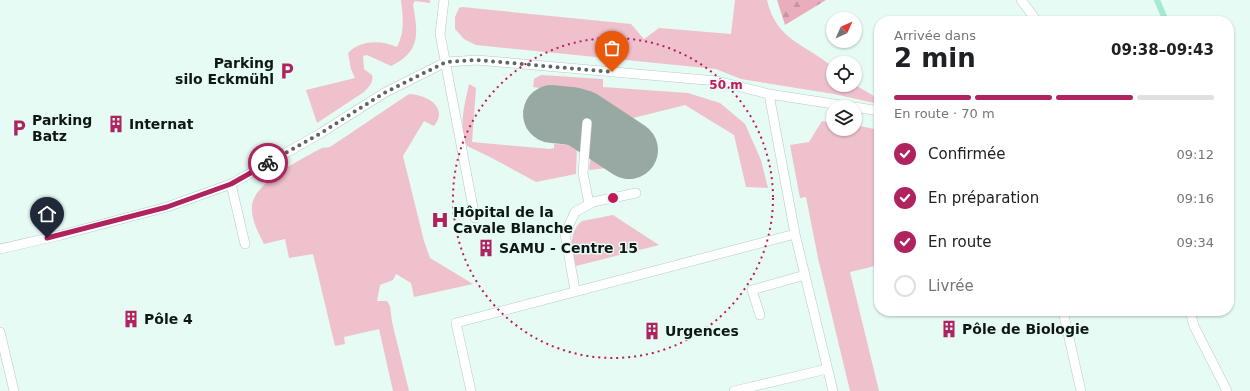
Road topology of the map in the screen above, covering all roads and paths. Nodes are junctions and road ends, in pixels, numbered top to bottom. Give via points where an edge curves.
1 (444, 0) edge
2 (1021, 0) edge
3 (1033, 16) edge
4 (446, 62) junction
5 (769, 94) junction
6 (826, 103) edge
7 (862, 108) edge
8 (874, 110) edge
9 (587, 123) dead end
10 (231, 184) junction
11 (636, 193) dead end
12 (589, 204) junction
13 (476, 218) dead end
14 (795, 234) junction
15 (245, 244) dead end
16 (0, 249) edge
17 (805, 275) junction
18 (575, 290) junction
19 (760, 315) dead end
20 (1065, 316) edge
21 (1191, 316) edge
22 (0, 332) edge
23 (827, 369) junction
24 (14, 391) edge
25 (471, 391) edge
26 (734, 391) edge
27 (833, 391) edge
28 (1081, 391) edge
29 (1227, 391) edge

1 - 4 lane via 440,34
2 - 3 lane
4 - 5 lane via 477,60 717,81
4 - 10 lane via 384,93
4 - 13 lane
5 - 6 lane
5 - 14 lane
7 - 8 lane
9 - 12 lane via 583,173
10 - 15 lane
10 - 16 lane via 167,207
11 - 12 lane
12 - 18 lane via 575,212 566,234
14 - 17 lane
14 - 18 lane
17 - 19 lane via 752,290
17 - 23 lane
18 - 25 lane via 456,323
20 - 28 lane
21 - 29 lane
22 - 24 lane
23 - 26 lane
23 - 27 lane

